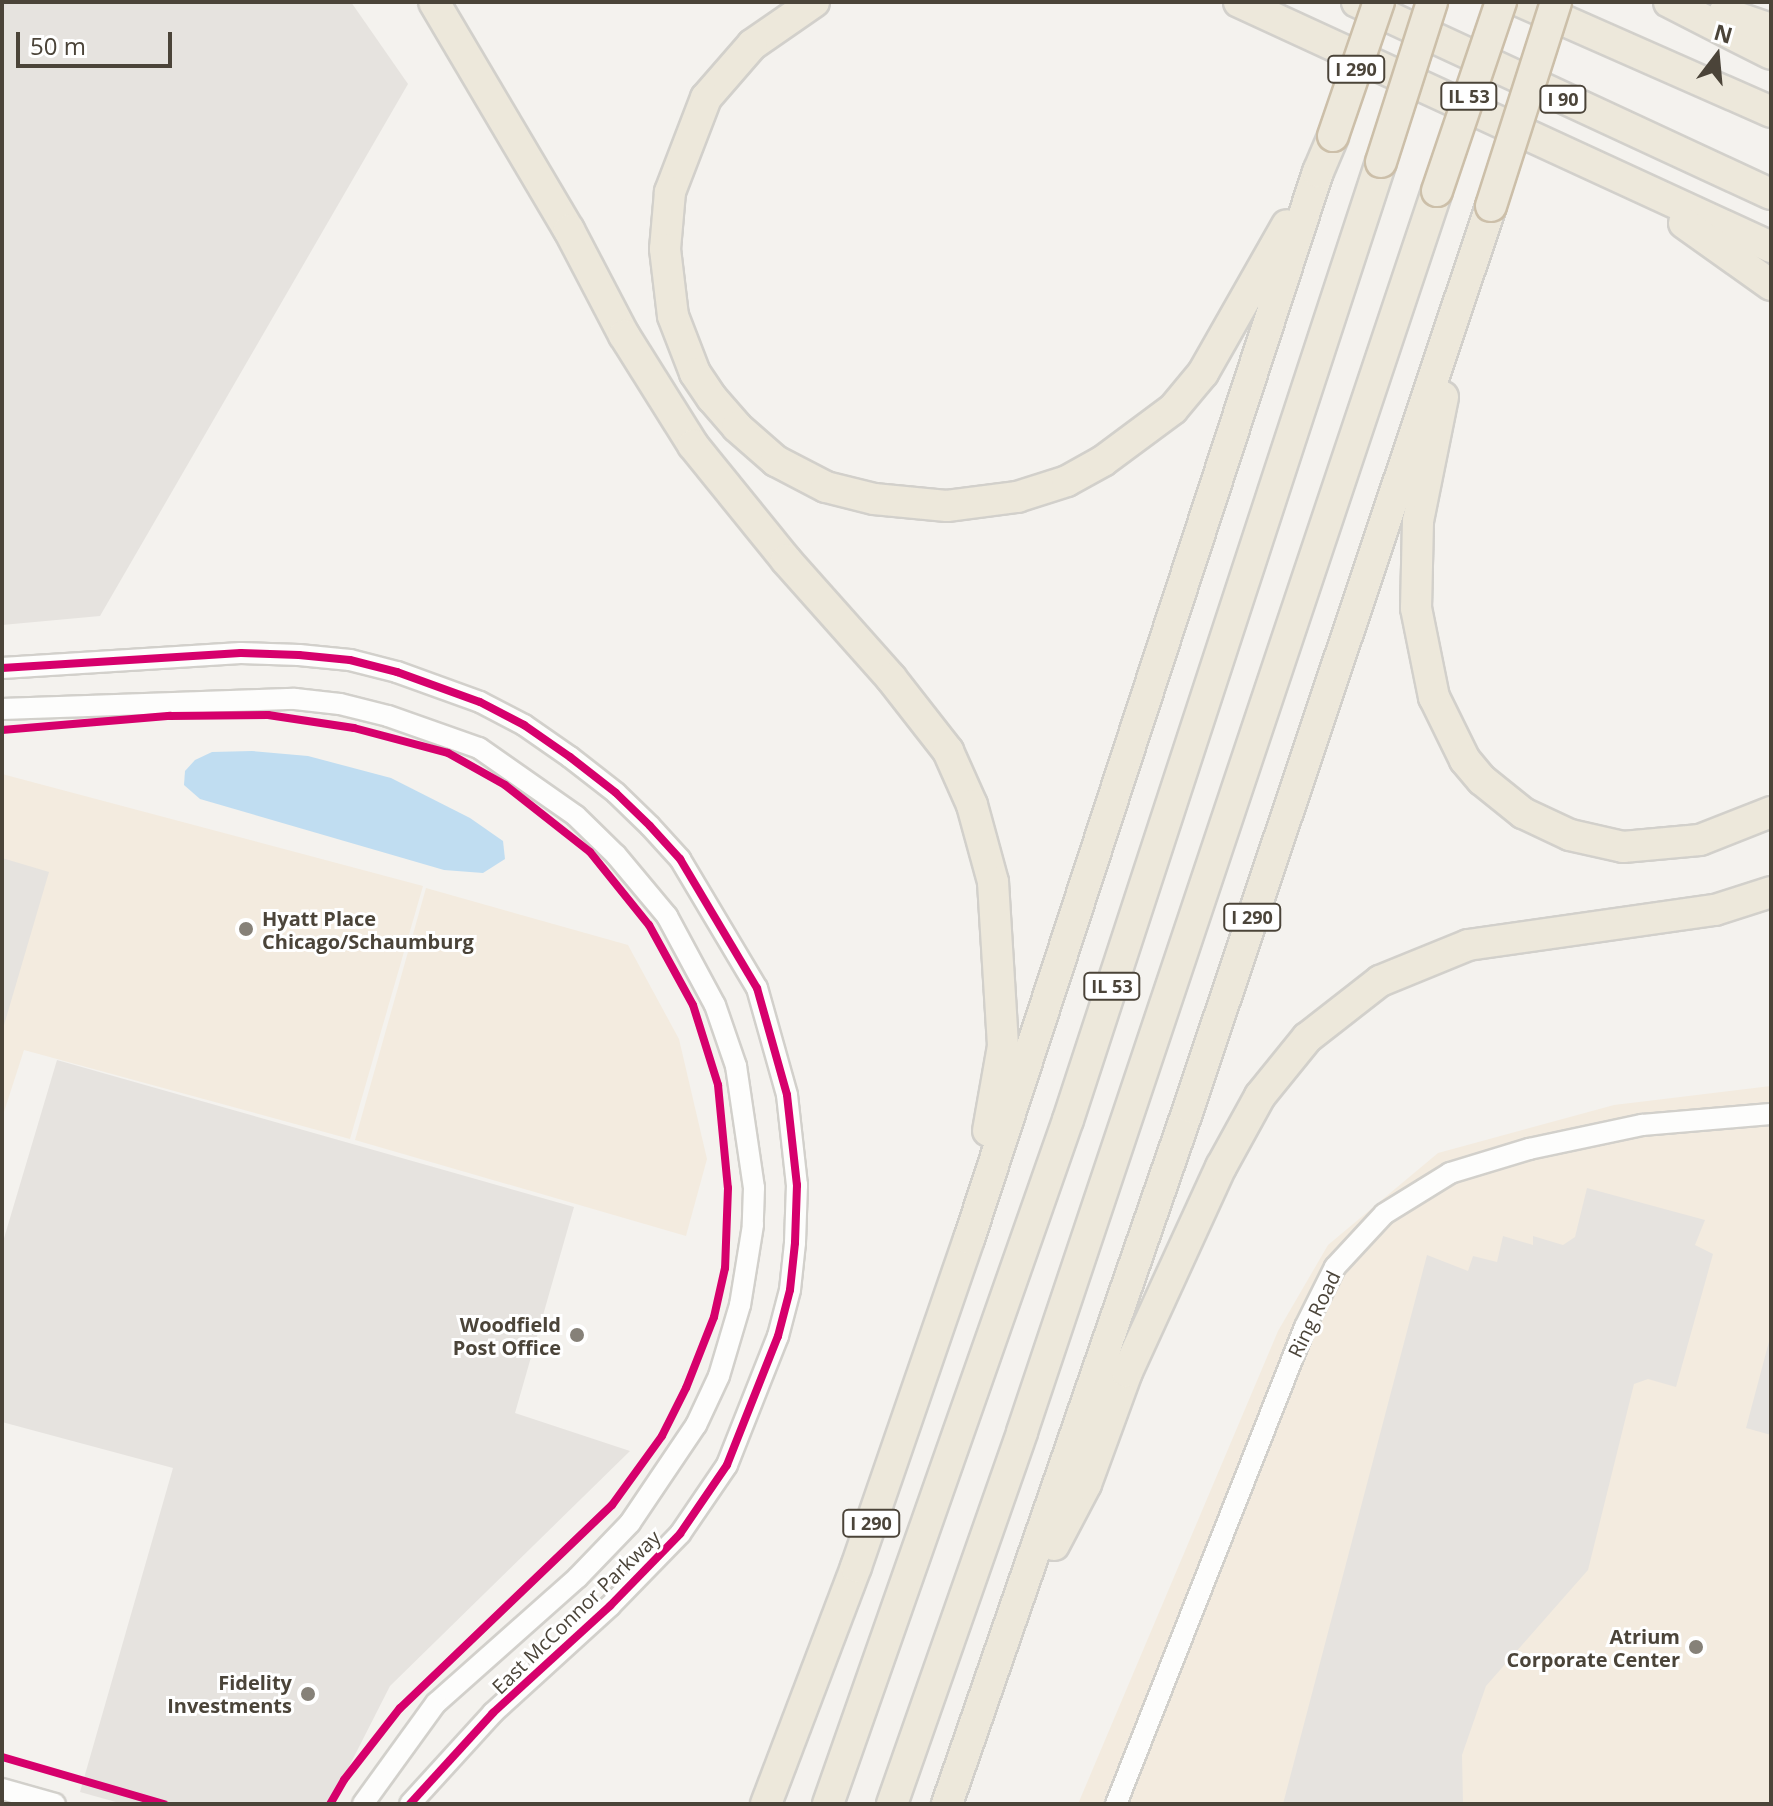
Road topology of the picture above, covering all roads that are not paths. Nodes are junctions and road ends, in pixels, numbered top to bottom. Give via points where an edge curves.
1 (434, 2) edge
2 (814, 2) edge
3 (1239, 2) edge
4 (1357, 2) edge
5 (1379, 2) edge
6 (1432, 2) edge
7 (1501, 2) edge
8 (1522, 2) edge
9 (1556, 2) edge
10 (1669, 2) edge
11 (1693, 2) edge
12 (1771, 29) edge
13 (1771, 54) edge
14 (1771, 112) edge
15 (1582, 157) junction
16 (1318, 172) junction
17 (1771, 194) edge
18 (1771, 247) edge
19 (1470, 268) junction
20 (1771, 285) edge
21 (2, 668) edge
22 (2, 709) edge
23 (1771, 812) edge
24 (1771, 892) edge
25 (1771, 1114) edge
26 (969, 1239) junction
27 (1011, 1628) junction
28 (2, 1789) edge
29 (55, 1804) edge
30 (363, 1804) edge
31 (410, 1804) edge
32 (766, 1804) edge
33 (828, 1804) edge
34 (892, 1804) edge
35 (947, 1804) edge
36 (1116, 1804) edge

1 - 26 highway via 569,230 624,335 693,445 920,714 948,751 972,805 993,882 1003,1046
2 - 16 highway via 752,45 706,98 670,192 665,249 673,316 695,373 737,427 776,461 826,487 874,499 947,506 1017,497 1067,481 1103,461 1173,409 1203,373
3 - 15 highway
4 - 17 highway, I 90
5 - 16 highway, I 290, bridge
6 - 33 highway, IL 53, bridge via 1068,1120
7 - 34 highway, IL 53, bridge via 1022,1432
8 - 14 highway
9 - 19 highway, I 290, bridge
10 - 13 highway
11 - 12 highway
15 - 18 highway
15 - 20 highway via 1728,251
16 - 26 highway, I 290
19 - 23 highway via 1418,521 1416,608 1421,645 1434,697 1454,741 1482,780 1523,813 1570,835 1610,845 1679,845
19 - 27 highway, I 290
21 - 31 street, East McConnor Parkway via 241,653 299,655 397,672 480,702 570,757 650,826 680,859 757,988 787,1095 797,1185 795,1243 778,1336 733,1452 680,1534 493,1713
22 - 30 street, East McConnor Parkway via 295,699 388,716 479,748 576,816 667,916 715,1005 736,1066 754,1188 753,1225 740,1305 719,1376 696,1425 630,1523 577,1578 436,1703
24 - 27 highway via 1715,910 1468,945 1380,981 1307,1038 1260,1096 1226,1156 1127,1372 1086,1484
25 - 36 street, Ring Road via 1642,1125 1529,1149 1450,1173 1384,1214 1335,1267 1305,1327
26 - 32 highway, I 290 via 856,1567
27 - 35 highway, I 290
28 - 29 street

